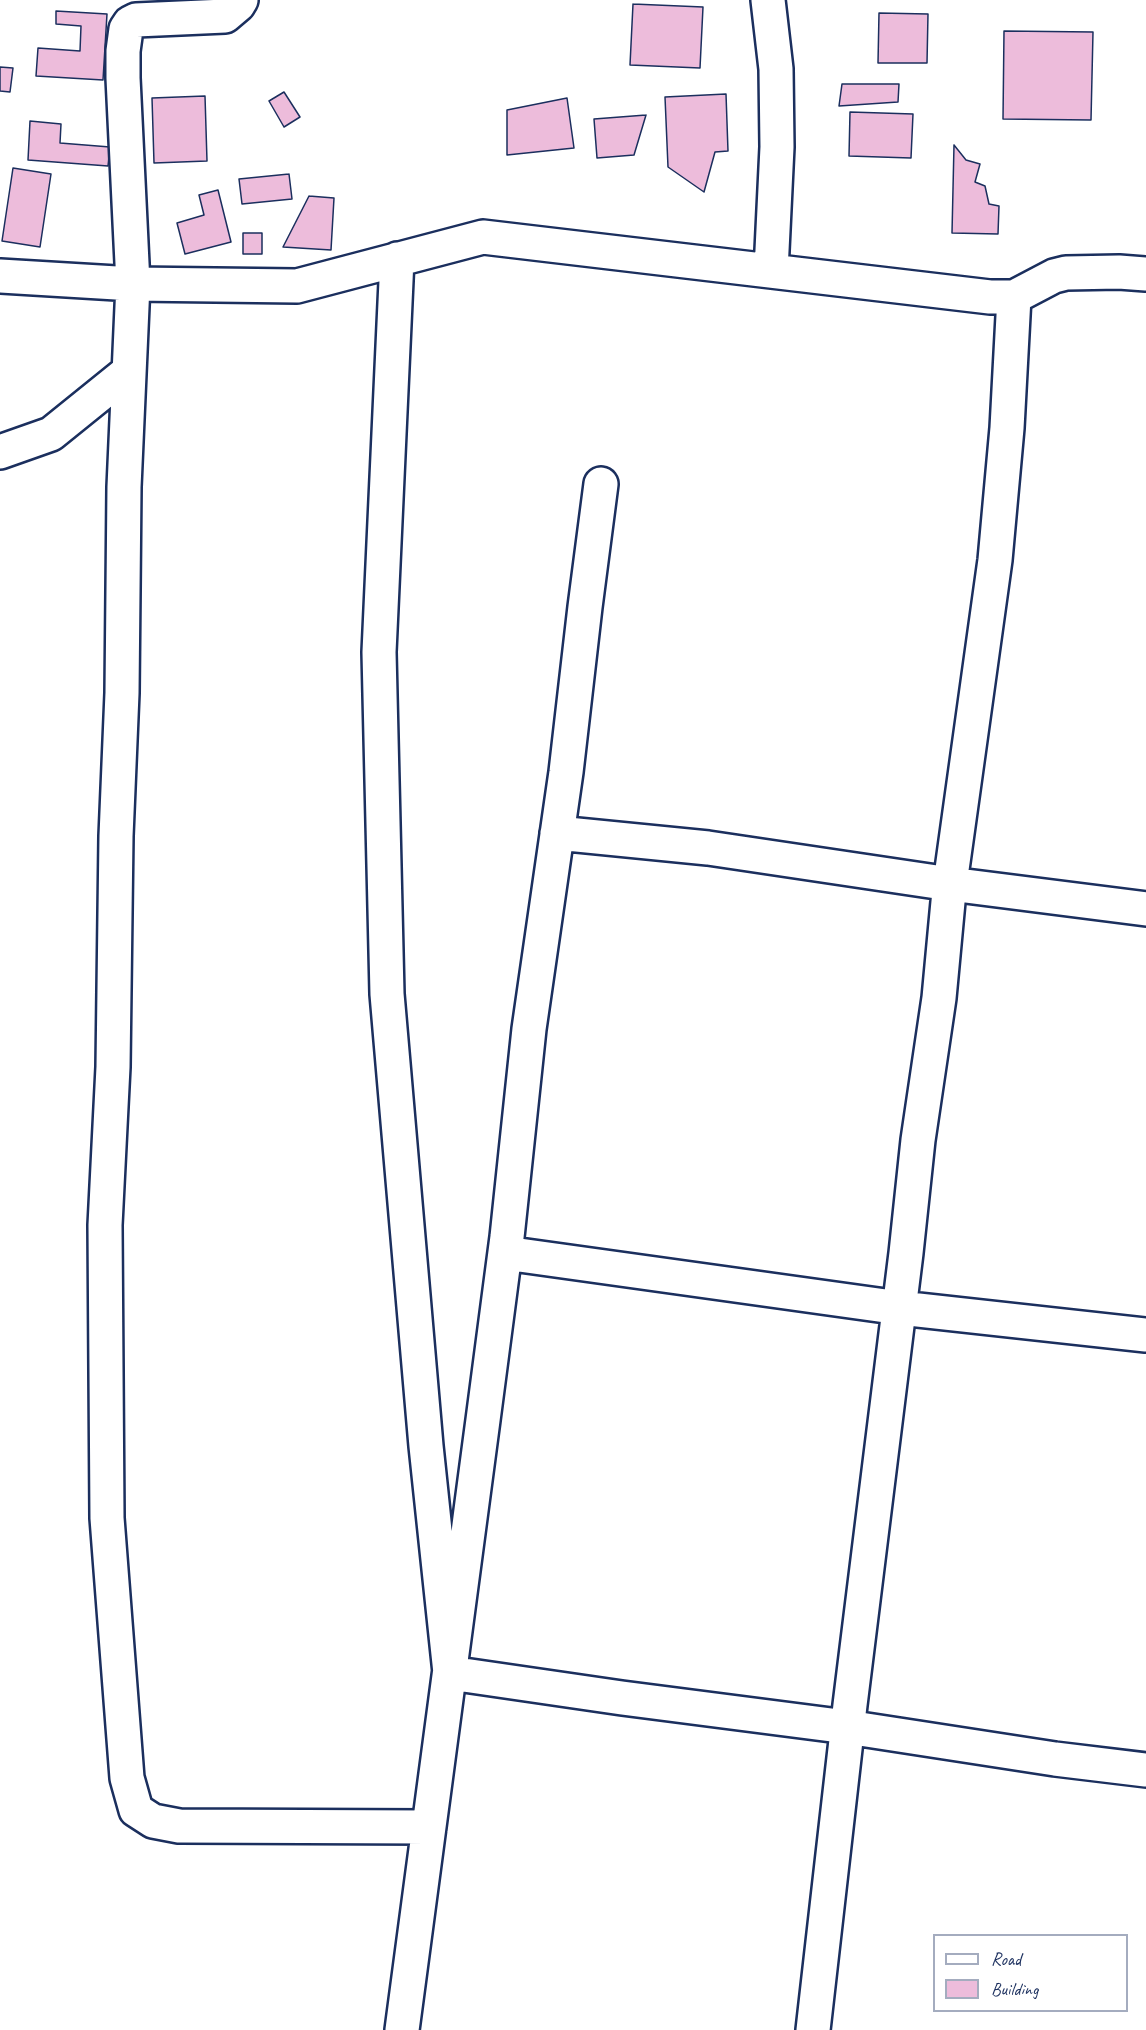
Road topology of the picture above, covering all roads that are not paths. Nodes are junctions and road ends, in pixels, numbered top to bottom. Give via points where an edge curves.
1 (241, 0) edge
2 (768, 0) edge
3 (397, 260) junction
4 (771, 271) junction
5 (1146, 274) edge
6 (0, 276) edge
7 (133, 284) junction
8 (1014, 297) junction
9 (129, 371) junction
10 (0, 452) edge
11 (601, 484) dead end
12 (556, 833) junction
13 (950, 884) junction
14 (1146, 909) edge
15 (504, 1252) junction
16 (900, 1308) junction
17 (1146, 1335) edge
18 (450, 1673) junction
19 (847, 1727) junction
20 (1146, 1770) edge
21 (429, 1827) junction
22 (402, 2030) edge
23 (813, 2030) edge

1 - 7 street via 225,16 136,20 126,29 123,78
2 - 4 street via 777,124
3 - 4 street via 483,237
3 - 7 street via 297,286
3 - 18 street via 379,652 387,994
4 - 8 street via 963,295
5 - 8 street via 1066,273
6 - 7 street
7 - 9 street
8 - 13 street via 995,560
9 - 10 street via 51,434
9 - 21 street via 113,1067 105,1225 107,1518 127,1778 136,1810 153,1821 179,1826
11 - 12 street
12 - 13 street via 708,848
12 - 15 street
13 - 14 street
13 - 16 street
15 - 16 street
15 - 18 street
16 - 17 street
16 - 19 street
18 - 19 street
18 - 21 street
19 - 20 street
19 - 23 street
21 - 22 street

